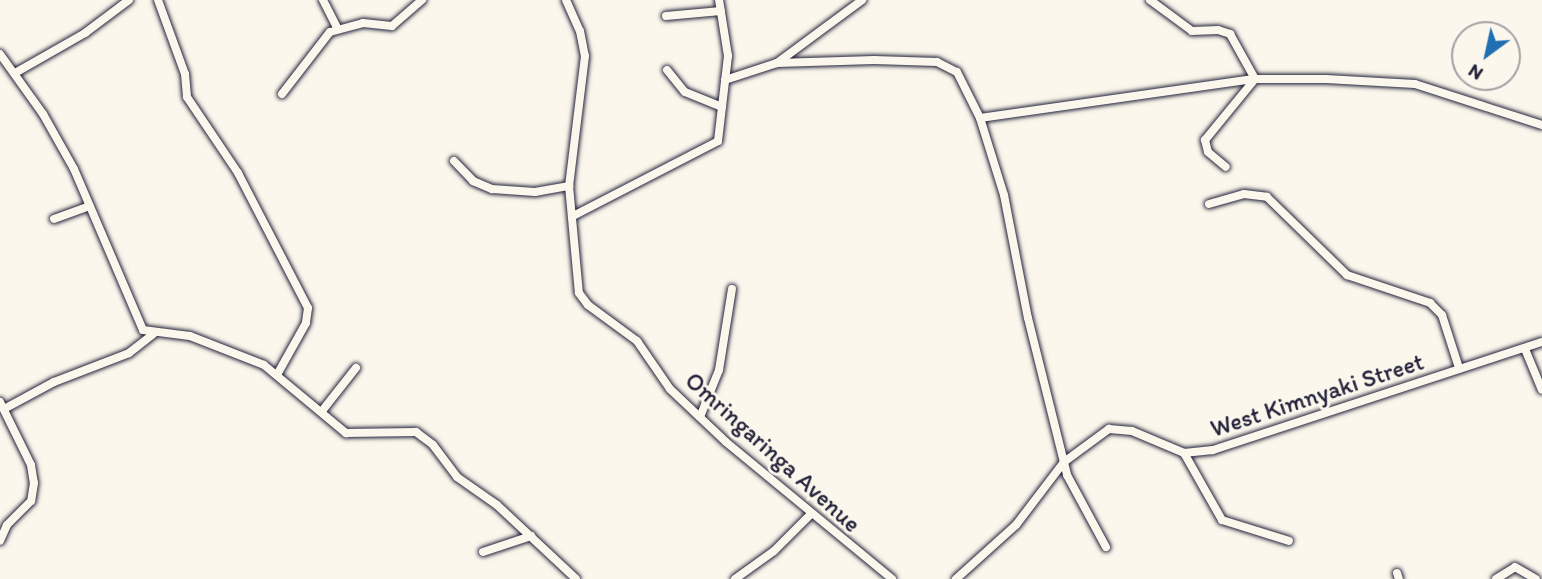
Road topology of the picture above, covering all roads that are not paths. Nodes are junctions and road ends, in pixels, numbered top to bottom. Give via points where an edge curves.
1 (129, 0) edge
2 (158, 0) edge
3 (323, 0) edge
4 (422, 0) edge
5 (566, 0) edge
6 (719, 0) edge
7 (862, 0) edge
8 (1150, 0) edge
9 (721, 11) junction
10 (666, 16) dead end
11 (338, 29) junction
12 (0, 54) edge
13 (777, 63) junction
14 (667, 70) dead end
15 (15, 73) junction
16 (1255, 79) junction
17 (725, 80) junction
18 (282, 94) dead end
19 (722, 107) junction
20 (980, 118) junction
21 (1542, 125) edge
22 (454, 161) dead end
23 (1226, 167) dead end
24 (569, 186) junction
25 (1209, 204) dead end
26 (90, 206) junction
27 (573, 216) junction
28 (54, 219) dead end
29 (732, 289) dead end
30 (153, 334) junction
31 (1542, 342) edge
32 (1525, 348) junction
33 (356, 368) dead end
34 (1460, 368) junction
35 (278, 373) junction
36 (1542, 390) edge
37 (2, 405) edge
38 (322, 411) junction
39 (701, 417) junction
40 (1184, 453) junction
41 (1064, 462) junction
42 (810, 515) junction
43 (531, 536) junction
44 (0, 541) edge
45 (1289, 541) dead end
46 (1106, 547) dead end
47 (484, 552) dead end
48 (576, 579) edge
49 (735, 579) edge
50 (892, 579) edge
51 (956, 579) edge
52 (1496, 579) edge
53 (1536, 579) edge

1 - 15 street via 85,33
2 - 35 street via 185,74 187,97 244,182 309,308 306,323
3 - 11 street
4 - 11 street via 392,26 363,23
5 - 24 street, Omringaringa Avenue via 585,56
6 - 9 street
7 - 13 street
8 - 16 street via 1192,31 1230,34
9 - 10 street
9 - 17 street
11 - 18 street via 326,35
12 - 15 street
13 - 17 street
13 - 20 street via 917,60 947,64 957,72
14 - 19 street via 685,92
15 - 26 street via 60,144
16 - 20 street
16 - 21 street via 1415,84
16 - 23 street via 1205,141 1208,152
17 - 19 street
19 - 27 street via 720,134 713,147
20 - 41 street via 1004,195
22 - 24 street via 473,181 492,189 535,192
24 - 27 street, Omringaringa Avenue
25 - 34 street via 1244,194 1267,197 1347,275 1430,303 1442,315
26 - 28 street
26 - 30 street via 138,323
27 - 39 street, Omringaringa Avenue via 577,284 583,300 637,341 670,389
29 - 39 street via 719,370
30 - 35 street via 190,337
30 - 37 street via 129,353
31 - 32 street, West Kimnyaki Street
32 - 34 street, West Kimnyaki Street
32 - 36 street
33 - 38 street
34 - 40 street, West Kimnyaki Street via 1225,447
35 - 38 street
37 - 44 street via 31,465 34,483 31,500 7,525
38 - 43 street via 346,433 416,432 433,445 457,477
39 - 42 street, Omringaringa Avenue via 772,476
40 - 41 street, West Kimnyaki Street via 1132,431 1109,429
40 - 45 street via 1222,520
41 - 46 street via 1070,484
41 - 51 street, West Kimnyaki Street via 1016,525
42 - 49 street via 774,551
42 - 50 street, Omringaringa Avenue
43 - 47 street
43 - 48 street
52 - 53 street via 1515,567

